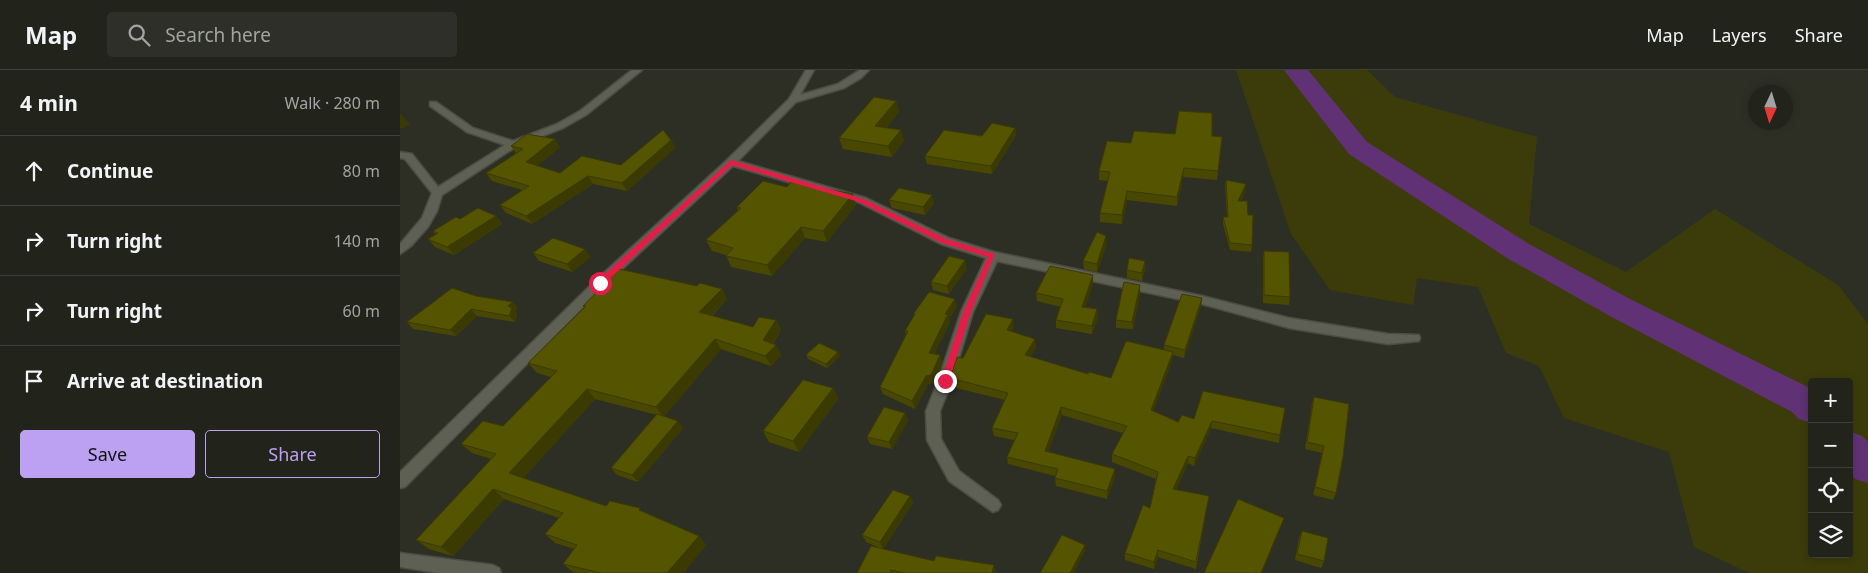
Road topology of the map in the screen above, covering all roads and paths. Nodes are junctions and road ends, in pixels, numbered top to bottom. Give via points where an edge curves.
1 (638, 70) edge
2 (810, 70) edge
3 (865, 70) edge
4 (793, 100) junction
5 (433, 104) dead end
6 (513, 144) junction
7 (400, 155) edge
8 (731, 162) junction
9 (437, 194) junction
10 (400, 250) edge
11 (992, 256) junction
12 (1414, 338) dead end
13 (400, 482) edge
14 (994, 506) dead end
15 (400, 560) edge
16 (493, 573) edge

1 - 6 street via 583,113 560,126
2 - 4 street
3 - 4 street via 844,85
4 - 8 street
5 - 6 street via 470,130
6 - 9 street
7 - 9 street via 408,156
8 - 11 street via 862,200 945,241
8 - 13 street via 600,283
9 - 10 street via 432,213
11 - 12 street via 1298,324 1388,339
11 - 14 street via 967,312 933,411 934,440 954,476
15 - 16 street

